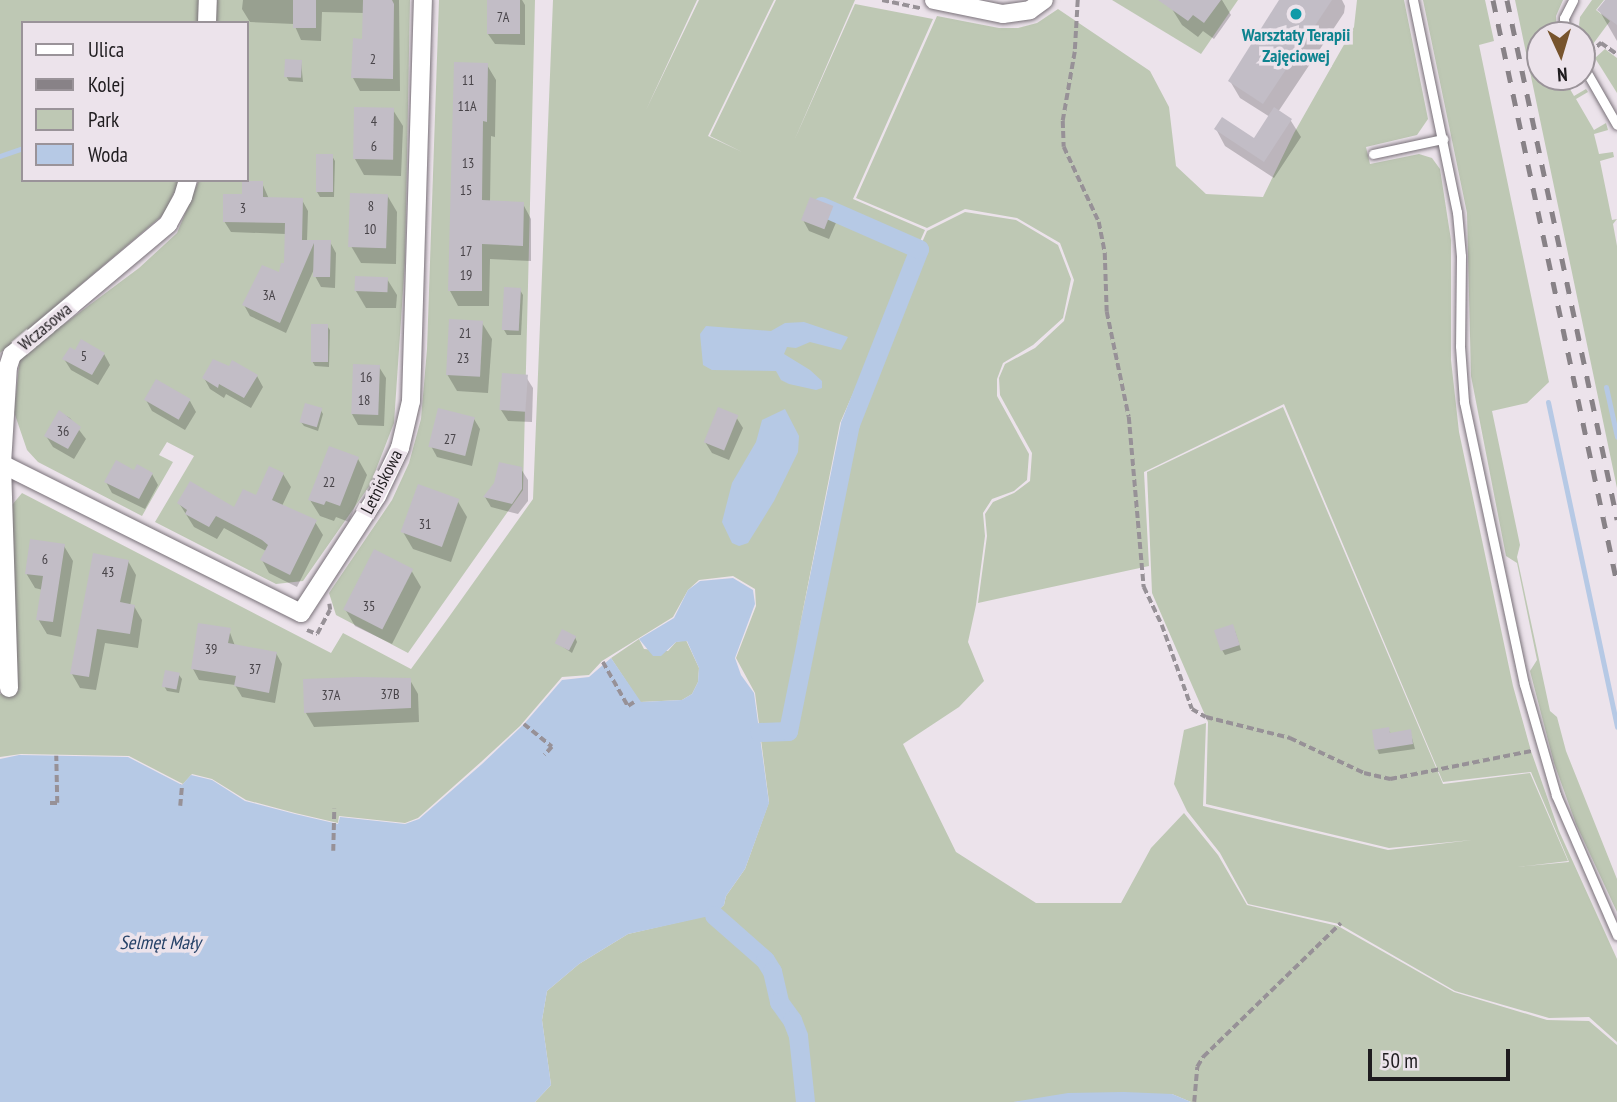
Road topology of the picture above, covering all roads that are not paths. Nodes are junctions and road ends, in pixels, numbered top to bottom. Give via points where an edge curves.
1 (208, 0) edge
2 (423, 0) edge
3 (934, 0) edge
4 (1044, 0) edge
5 (1413, 0) edge
6 (1573, 0) edge
7 (207, 21) edge
8 (1564, 21) edge
9 (1596, 88) edge
10 (1617, 125) edge
11 (1443, 139) junction
12 (1373, 155) dead end
13 (187, 182) edge
14 (2, 464) junction
15 (9, 688) dead end
16 (1617, 935) edge

1 - 7 street
2 - 14 street, Letniskowa via 411,401 400,448 377,496 301,612
3 - 4 street via 1003,14 1030,10
5 - 11 lane
6 - 8 lane
9 - 10 lane
11 - 12 lane
11 - 16 lane via 1459,226 1464,402 1540,749 1568,829
13 - 14 street, Wczasowa via 168,224 12,355
14 - 15 street, Wczasowa

